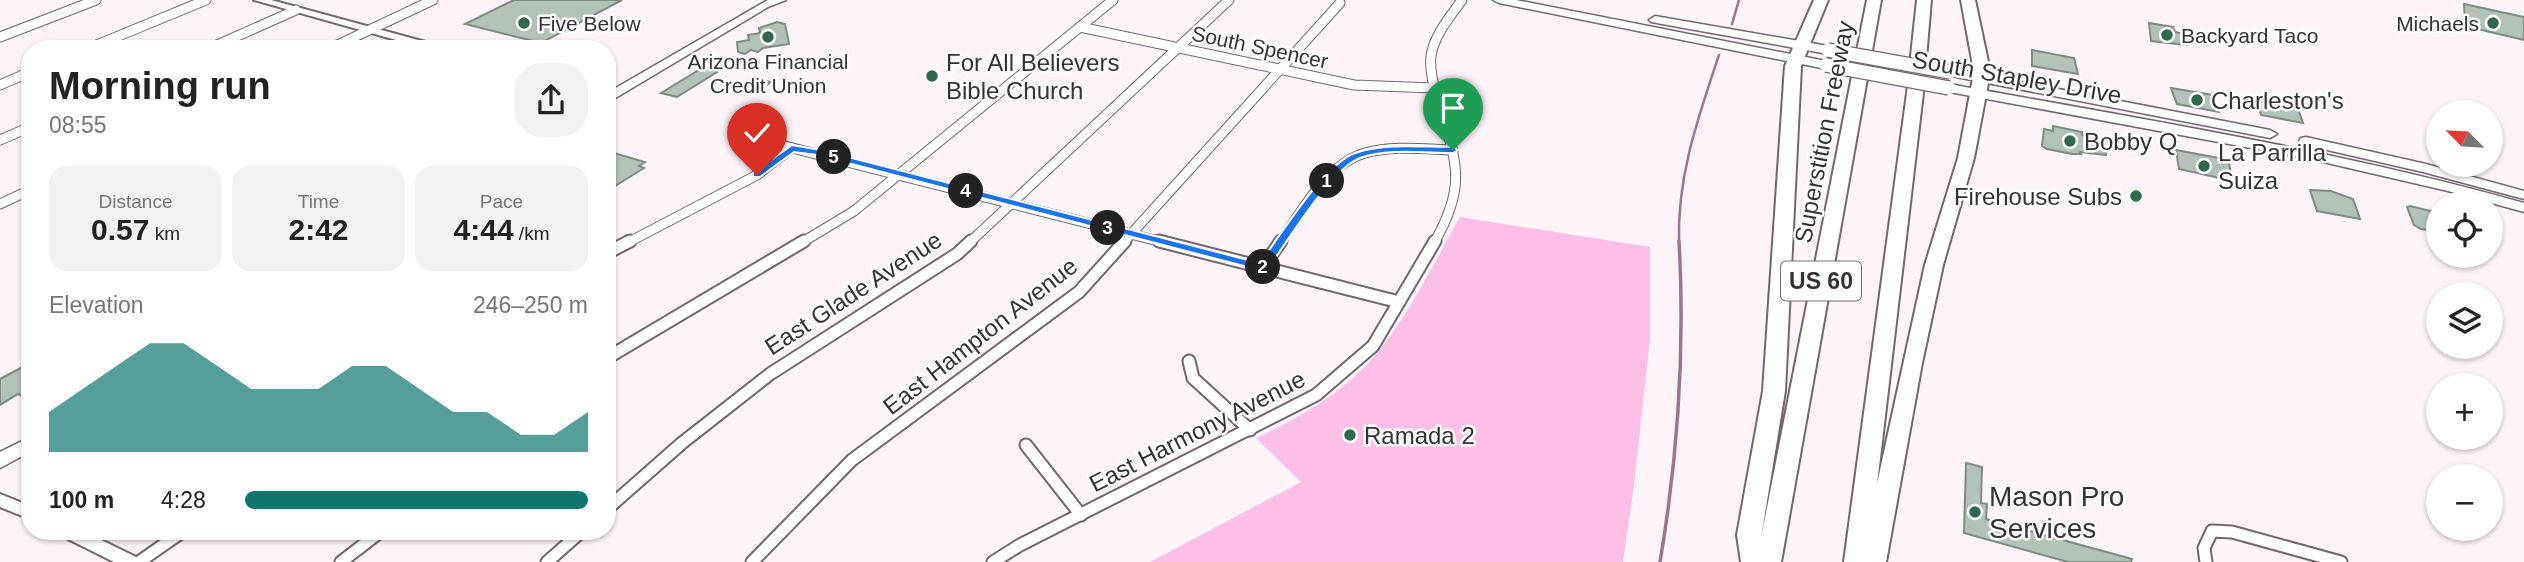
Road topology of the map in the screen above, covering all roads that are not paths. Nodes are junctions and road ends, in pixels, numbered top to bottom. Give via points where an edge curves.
1 (206, 0) edge
2 (259, 0) edge
3 (433, 0) edge
4 (780, 0) edge
5 (1113, 0) edge
6 (1229, 0) edge
7 (1462, 0) edge
8 (1499, 0) edge
9 (1540, 0) edge
10 (1821, 0) edge
11 (1874, 0) edge
12 (1924, 0) edge
13 (1968, 0) edge
14 (91, 1) edge
15 (766, 2) edge
16 (1340, 2) dead end
17 (296, 10) junction
18 (1581, 12) junction
19 (1080, 27) junction
20 (370, 30) junction
21 (0, 37) edge
22 (109, 40) edge
23 (228, 40) edge
24 (348, 40) edge
25 (407, 40) edge
26 (1177, 48) junction
27 (1797, 52) junction
28 (1281, 69) junction
29 (21, 76) edge
30 (0, 85) edge
31 (1980, 86) junction
32 (1434, 88) junction
33 (616, 92) edge
34 (21, 131) edge
35 (753, 138) dead end
36 (0, 140) edge
37 (792, 148) junction
38 (1453, 150) junction
39 (901, 174) junction
40 (21, 194) edge
41 (2524, 195) edge
42 (1013, 203) junction
43 (0, 204) edge
44 (2524, 208) edge
45 (1131, 233) junction
46 (616, 248) edge
47 (1263, 267) junction
48 (1399, 303) junction
49 (616, 353) edge
50 (1189, 360) dead end
51 (1250, 430) junction
52 (1026, 445) dead end
53 (21, 448) edge
54 (0, 461) edge
55 (0, 500) edge
56 (616, 501) edge
57 (21, 509) edge
58 (1081, 515) junction
59 (86, 540) edge
60 (171, 540) edge
61 (370, 540) edge
62 (572, 540) edge
63 (130, 562) edge
64 (139, 562) edge
65 (341, 562) edge
66 (547, 562) edge
67 (752, 562) edge
68 (993, 562) edge
69 (1753, 562) edge
70 (1769, 562) edge
71 (1856, 562) edge
72 (1874, 562) edge
73 (2206, 562) edge
74 (2341, 562) edge

1 - 22 street
2 - 17 street
3 - 20 street
4 - 15 main road
5 - 19 street
6 - 26 street, East Glade Avenue
7 - 32 street, East Harmony Avenue via 1434,43
8 - 18 main road, South Stapley Drive
9 - 18 main road, South Stapley Drive
10 - 27 highway
11 - 70 highway, Superstition Freeway / US 60
12 - 71 highway, US 60
13 - 31 highway
14 - 21 street
15 - 33 main road
16 - 28 street, East Hampton Avenue
17 - 20 street
17 - 23 street
18 - 27 main road, South Stapley Drive
18 - 27 main road, South Stapley Drive via 1636,17
19 - 26 street, South Spencer
19 - 39 street
20 - 24 street
20 - 25 street
26 - 28 street, South Spencer
26 - 42 street, East Glade Avenue
27 - 31 main road, South Stapley Drive, bridge via 1826,65 1949,88
27 - 31 main road, South Stapley Drive, bridge via 1828,50 1950,72
27 - 69 highway via 1774,391 1749,535
28 - 32 street, South Spencer via 1381,88
28 - 45 street, East Hampton Avenue
29 - 30 street
31 - 41 main road, South Stapley Drive via 2340,148
31 - 44 main road, South Stapley Drive via 2301,151
31 - 72 highway via 1966,158 1934,265 1912,363
32 - 38 street, East Harmony Avenue
34 - 36 street
35 - 37 street
37 - 39 street
37 - 46 street via 757,175
38 - 47 street via 1384,150 1356,156 1332,173
38 - 48 street, East Harmony Avenue via 1457,190 1450,215
39 - 42 street
39 - 49 street via 854,211
40 - 43 street
42 - 45 street
42 - 56 street, East Glade Avenue via 957,254 770,374
45 - 47 street
45 - 67 street, East Hampton Avenue via 1079,292 852,460
47 - 48 street
48 - 51 street, East Harmony Avenue via 1360,359 1316,395
50 - 51 street via 1193,377
51 - 58 street, East Harmony Avenue
52 - 58 street
53 - 54 main road
55 - 57 street
58 - 68 street, East Harmony Avenue
59 - 63 street
60 - 64 street
61 - 65 street
62 - 66 street
73 - 74 street via 2204,548 2211,531 2232,532

